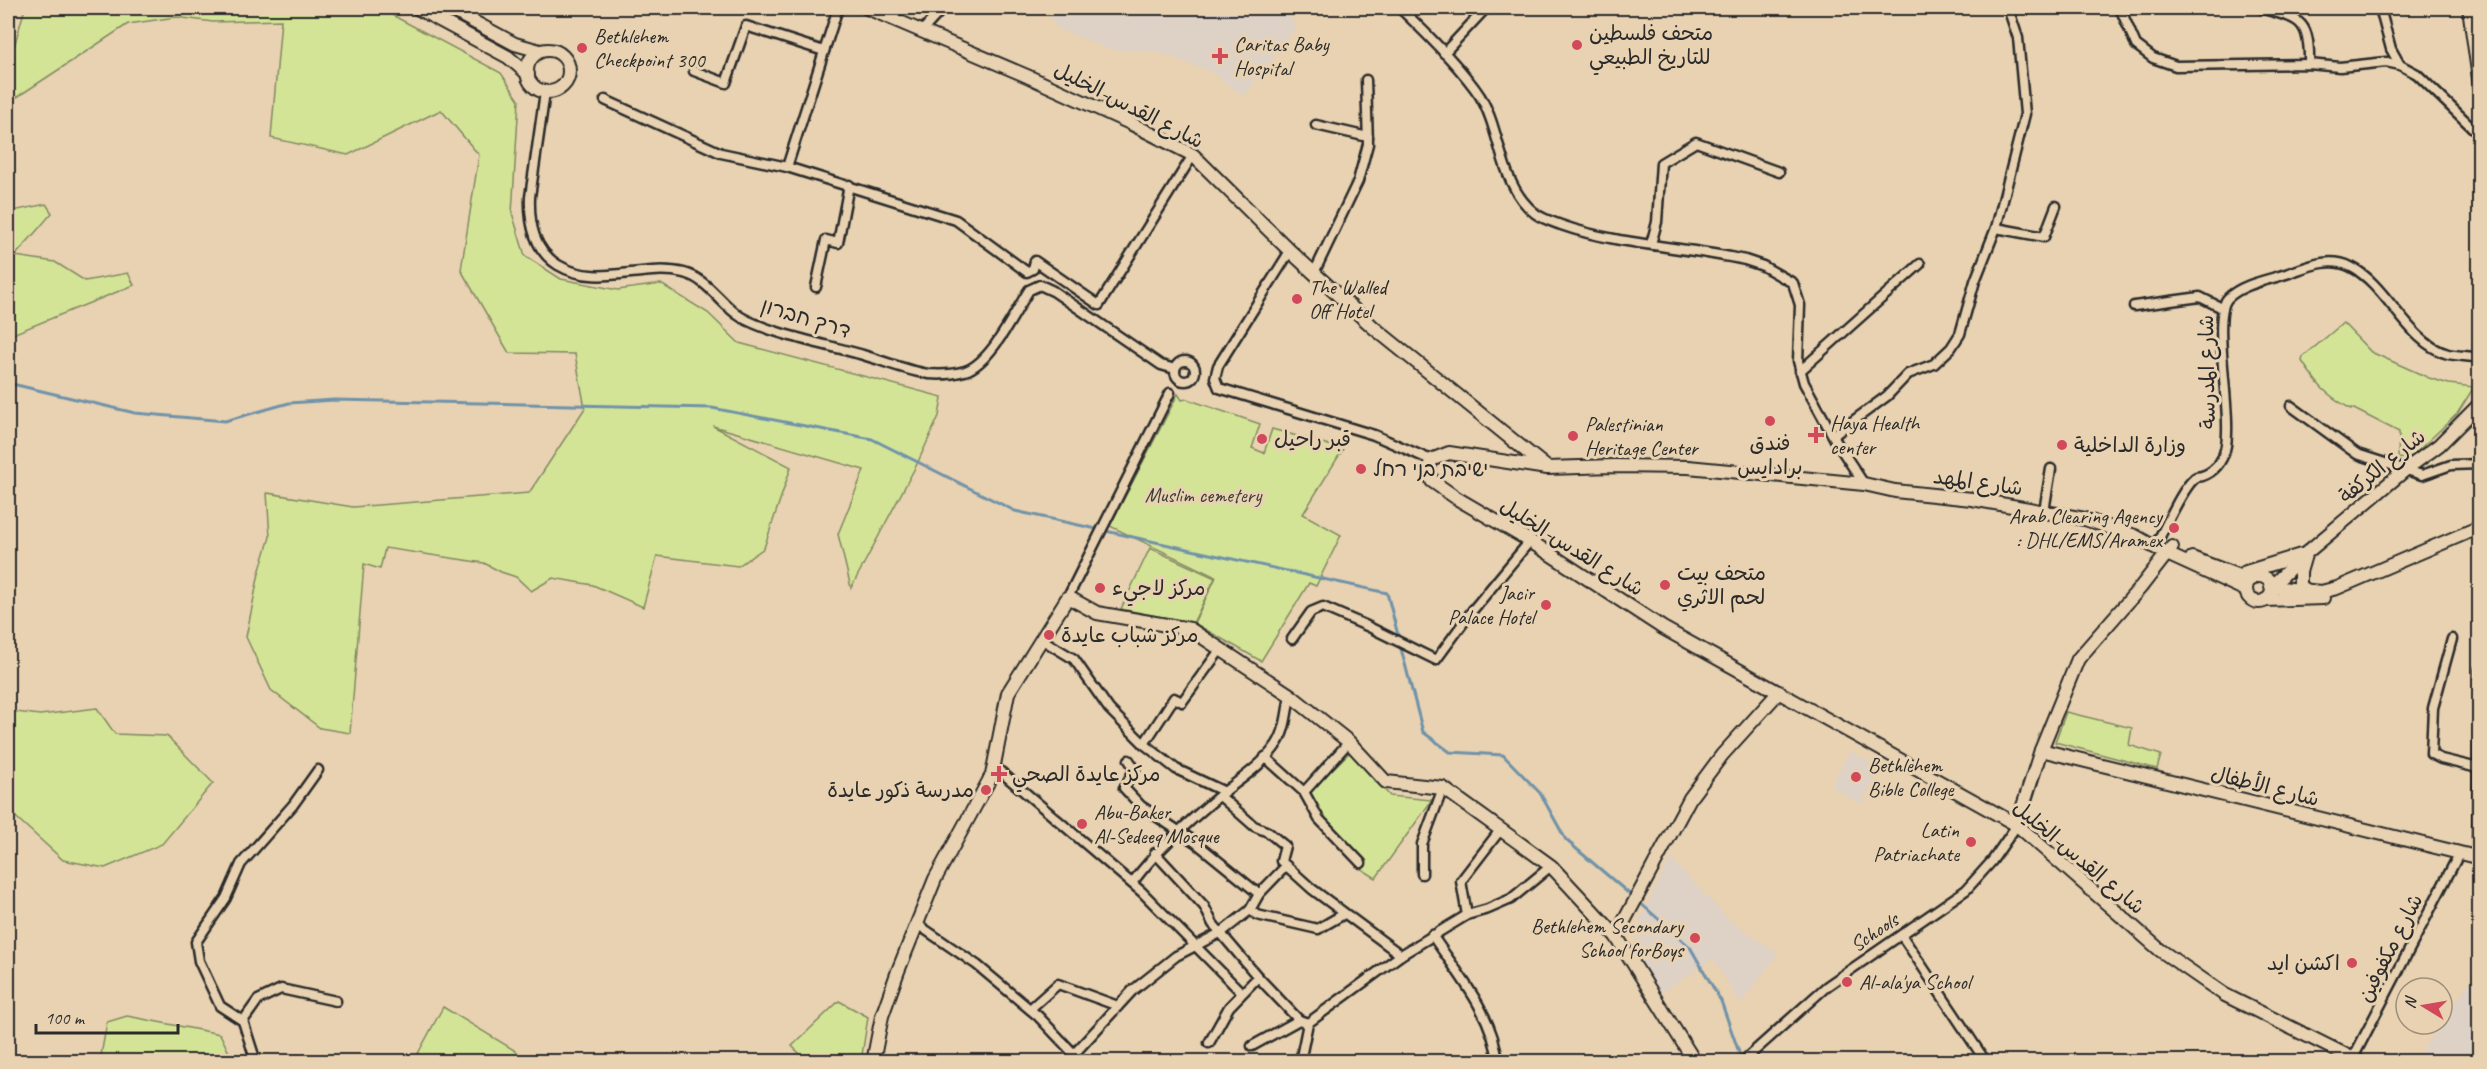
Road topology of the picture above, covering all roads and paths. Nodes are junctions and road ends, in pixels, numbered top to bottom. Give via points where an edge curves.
1 (417, 8) edge
2 (448, 8) edge
3 (838, 8) edge
4 (867, 8) edge
5 (943, 8) edge
6 (1400, 8) edge
7 (1486, 8) edge
8 (2008, 8) edge
9 (2120, 8) edge
10 (2260, 8) edge
11 (2380, 8) edge
12 (2469, 8) edge
13 (922, 31) junction
14 (540, 51) junction
15 (824, 51) junction
16 (1444, 54) junction
17 (2309, 64) junction
18 (2400, 65) junction
19 (694, 71) dead end
20 (528, 74) junction
21 (1366, 80) dead end
22 (2480, 86) edge
23 (545, 92) junction
24 (605, 100) dead end
25 (1316, 125) dead end
26 (2480, 135) edge
27 (1368, 137) junction
28 (1193, 154) junction
29 (787, 167) junction
30 (1779, 172) dead end
31 (849, 185) junction
32 (2056, 206) dead end
33 (1996, 228) junction
34 (1651, 244) junction
35 (1290, 251) junction
36 (1920, 264) dead end
37 (1314, 273) junction
38 (816, 287) dead end
39 (2134, 306) dead end
40 (2222, 308) junction
41 (2480, 358) edge
42 (1175, 369) dead end
43 (1800, 371) junction
44 (1170, 393) dead end
45 (2480, 404) edge
46 (2291, 406) dead end
47 (1834, 435) junction
48 (1431, 460) junction
49 (2480, 464) edge
50 (1546, 468) junction
51 (2051, 469) dead end
52 (2405, 470) junction
53 (1864, 484) junction
54 (2044, 511) junction
55 (2480, 527) edge
56 (2480, 533) edge
57 (1530, 541) junction
58 (2156, 546) junction
59 (2169, 550) junction
60 (2305, 554) junction
61 (2269, 566) junction
62 (2230, 573) junction
63 (2251, 582) junction
64 (2271, 587) junction
65 (2306, 590) junction
66 (1068, 597) junction
67 (2265, 600) junction
68 (1041, 639) junction
69 (1292, 639) dead end
70 (2452, 639) dead end
71 (1220, 650) junction
72 (2480, 669) edge
73 (1779, 692) junction
74 (1290, 695) junction
75 (1349, 742) junction
76 (1144, 744) junction
77 (2041, 750) junction
78 (1265, 757) junction
79 (1129, 760) dead end
80 (994, 766) junction
81 (2478, 768) junction
82 (318, 770) dead end
83 (1443, 788) junction
84 (1304, 792) junction
85 (1222, 794) junction
86 (2017, 825) junction
87 (1501, 829) junction
88 (1177, 831) junction
89 (1155, 853) junction
90 (2459, 854) junction
91 (2478, 858) edge
92 (1361, 863) dead end
93 (1286, 866) junction
94 (1551, 866) junction
95 (1422, 874) dead end
96 (1132, 883) junction
97 (1259, 894) junction
98 (1250, 910) junction
99 (1344, 914) junction
100 (1467, 915) junction
101 (917, 924) junction
102 (1222, 932) junction
103 (1432, 935) junction
104 (1617, 936) junction
105 (1902, 936) junction
106 (1196, 945) junction
107 (1401, 955) junction
108 (1258, 976) junction
109 (1241, 992) junction
110 (336, 1001) dead end
111 (1118, 1006) junction
112 (1029, 1009) junction
113 (243, 1021) junction
114 (1303, 1021) junction
115 (1209, 1043) dead end
116 (1252, 1046) dead end
117 (1073, 1058) edge
118 (2356, 1060) edge
119 (256, 1062) edge
120 (873, 1062) edge
121 (1300, 1062) edge
122 (1498, 1062) edge
123 (1695, 1062) edge
124 (1742, 1062) edge
125 (1986, 1062) edge

1 - 20 street via 508,57
2 - 14 street via 515,44
3 - 15 street
4 - 13 street, شارع القدس-الخليل
5 - 13 street
6 - 16 street
7 - 16 street
8 - 33 street via 2018,38 2025,114
9 - 17 street via 2136,45 2166,64
10 - 17 street via 2298,19 2309,41
11 - 18 street via 2391,50
12 - 22 street
13 - 28 street, شارع القدس-الخليل
14 - 20 street via 529,62
14 - 23 street via 559,52 570,68 563,86
15 - 19 street via 746,26 726,83
15 - 29 street
16 - 34 street via 1478,94 1506,169 1537,215 1582,232
17 - 18 street
18 - 26 street via 2417,74
20 - 23 street via 533,86
21 - 27 street
23 - 42 street, דרך חברון via 530,215 533,234 547,256 572,271 603,277 645,272 684,274 707,286 730,310 757,325 927,374 960,372 976,366 1029,290 1040,285 1161,365
24 - 29 street via 721,153
25 - 27 street
27 - 37 street via 1358,181
28 - 31 street via 1099,305 1035,261 1033,269 1027,272 956,220
28 - 35 street, شارع القدس-الخليل
29 - 31 street
30 - 34 street via 1696,142 1661,163 1657,222
31 - 38 street via 838,243 826,240
32 - 33 street via 2044,237
33 - 47 street via 1960,334 1951,348 1934,364 1908,374 1887,396
34 - 43 street via 1745,260 1793,283 1800,305
35 - 37 street, شارع القدس-الخليل
35 - 48 street via 1218,366 1215,378 1219,388 1374,435
36 - 43 street
37 - 50 street, شارع القدس-الخليل via 1373,327
39 - 40 street via 2200,297
40 - 41 street, شارع المدرسة via 2238,290 2319,263 2336,262 2369,278 2397,313 2437,349
40 - 58 street, شارع المدرسة via 2227,396 2224,453 2214,470 2194,478
43 - 47 street via 1817,410
44 - 66 street
45 - 52 street, شارع الكركفة via 2439,445
46 - 52 street via 2357,454
47 - 53 street
48 - 50 street, شارع القدس-الخليل via 1449,453
48 - 57 street, شارع القدس-الخليل via 1432,481
49 - 52 street via 2451,465 2422,475
50 - 53 street, شارع المهد via 1688,467
51 - 54 street
52 - 60 street, شارع الكركفة
53 - 54 street, شارع المهد
54 - 58 street, شارع المهد via 2085,519
55 - 65 street via 2346,585 2321,592
56 - 67 street via 2360,588 2322,598
57 - 69 street via 1436,660 1323,607 1311,612
57 - 73 street, شارع القدس-الخليل via 1663,628
58 - 59 street, شارع المهد
59 - 62 street
59 - 63 street
59 - 77 street via 2078,659
60 - 61 street
60 - 64 street, شارع الكركفة
60 - 65 street via 2300,586
61 - 62 street
61 - 63 street
62 - 63 street
63 - 64 street via 2266,579
63 - 67 street via 2250,599
64 - 65 street
64 - 67 street
66 - 68 street
66 - 71 street via 1097,613 1190,629
68 - 76 street via 1074,659 1109,709
68 - 80 street via 1008,693
70 - 81 street via 2433,708 2431,754
71 - 74 street
71 - 76 street via 1182,702 1174,698
72 - 81 street
73 - 86 street, شارع القدس-الخليل
73 - 104 street via 1722,755 1690,798
74 - 75 street
74 - 78 street via 1278,743
75 - 83 street via 1386,782
75 - 84 street
76 - 85 street via 1176,769
77 - 86 street
77 - 90 street, شارع الأطفال
78 - 84 street
78 - 85 street
79 - 88 street via 1135,769 1124,788 1141,806
80 - 96 street
80 - 101 street via 935,879
81 - 91 street
82 - 113 street via 241,864 226,898 196,942 199,961 220,1006
83 - 87 street
83 - 95 street via 1422,844
84 - 92 street via 1319,819
85 - 88 street
85 - 93 street via 1254,826 1284,846 1281,861
86 - 105 street, Schools via 1966,890
86 - 118 street, شارع القدس-الخليل via 2160,950 2225,995
87 - 94 street
87 - 100 street via 1461,881
88 - 89 street
88 - 97 street
89 - 96 street
89 - 102 street via 1204,906
90 - 91 street, شارع الأطفال
90 - 118 street, شارع مكفوفين
93 - 97 street
93 - 99 street
94 - 100 street via 1511,899
94 - 104 street
96 - 106 street
97 - 98 street
98 - 99 street via 1257,915 1318,928
98 - 102 street
99 - 107 street
100 - 103 street
101 - 112 street via 977,965
101 - 120 street via 882,1016
102 - 106 street
102 - 108 street
103 - 107 street
103 - 122 street via 1487,1020
104 - 123 street
105 - 124 street, Schools via 1827,986
105 - 125 street
106 - 109 street
106 - 111 street via 1176,956
107 - 114 street
108 - 109 street
108 - 114 street
109 - 115 street
110 - 113 street via 281,989 258,1000
111 - 112 street via 1059,984
111 - 117 street
112 - 117 street
113 - 119 street
114 - 116 street
114 - 121 street

